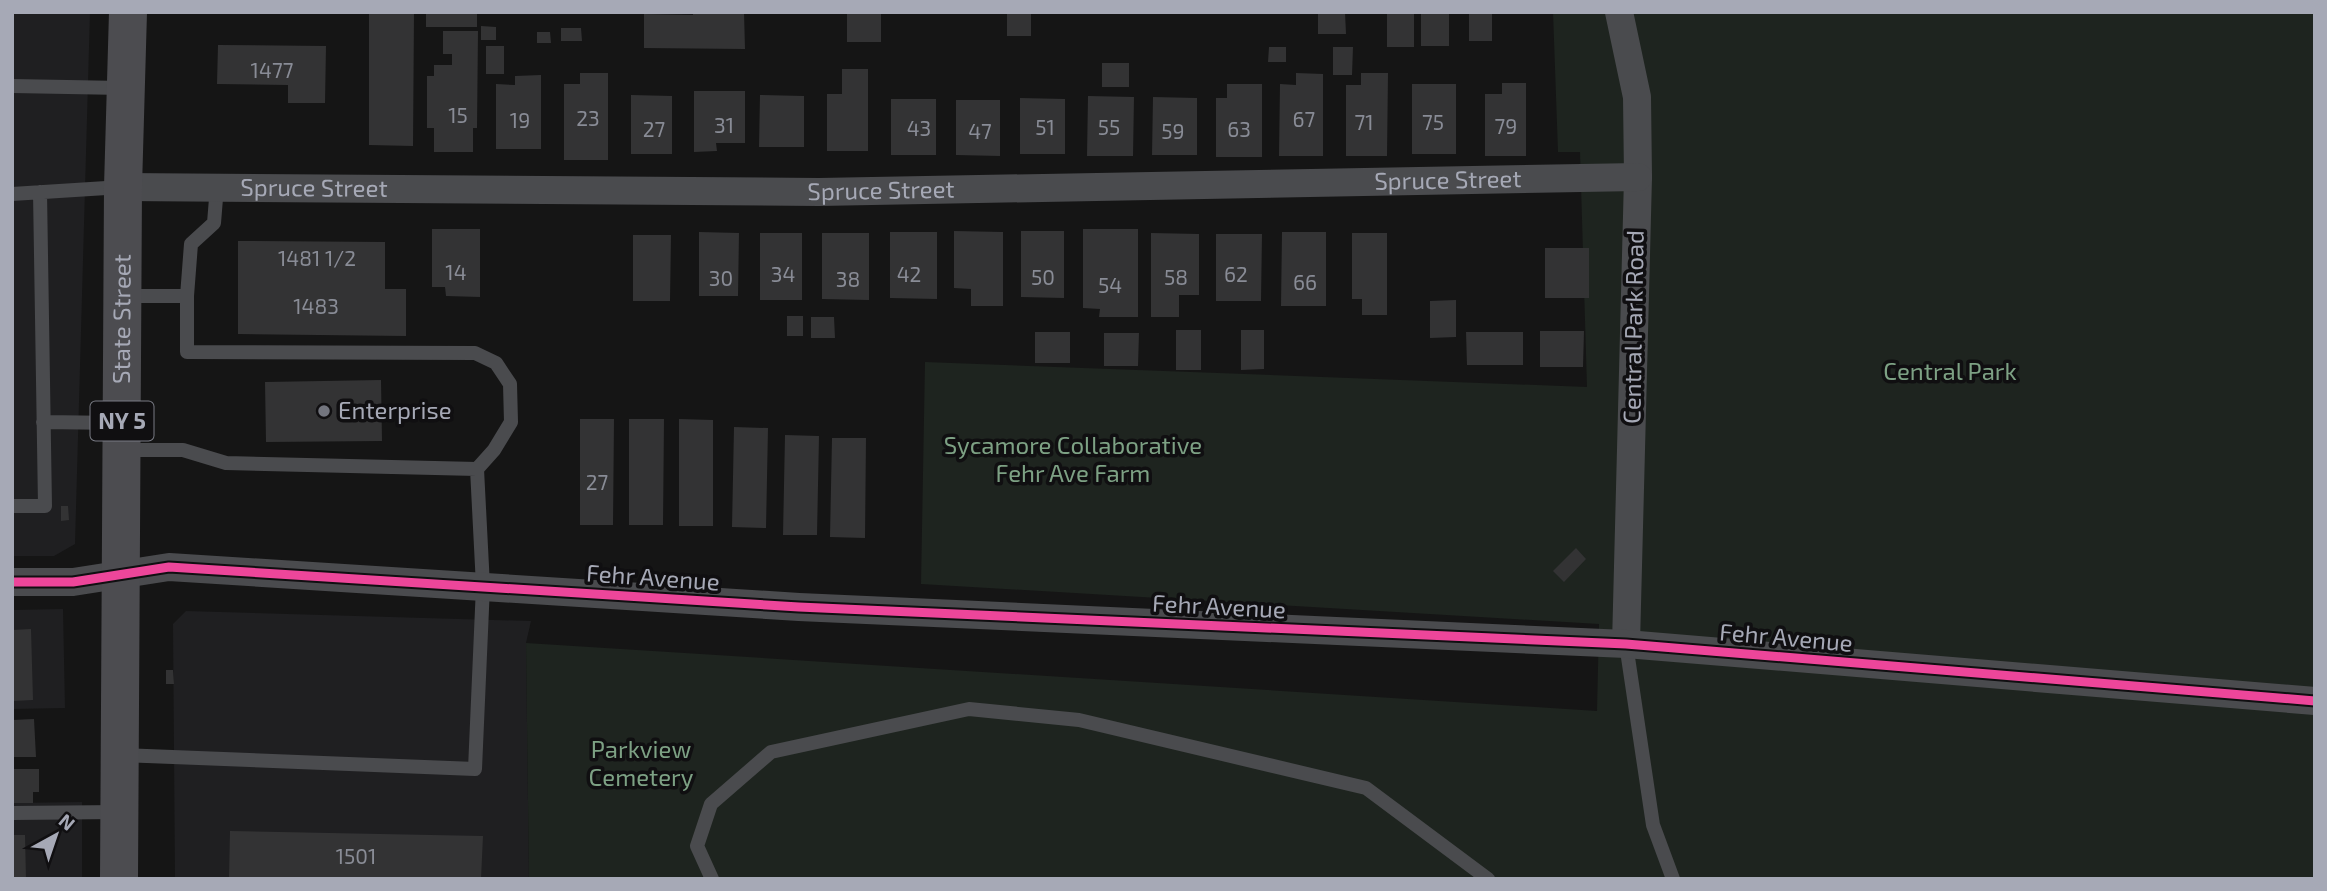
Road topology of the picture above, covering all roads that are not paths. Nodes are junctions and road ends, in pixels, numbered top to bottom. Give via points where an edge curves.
1 (128, 12) edge
2 (1619, 12) edge
3 (12, 86) edge
4 (126, 88) junction
5 (1637, 177) junction
6 (217, 186) junction
7 (123, 187) junction
8 (40, 192) junction
9 (12, 194) edge
10 (123, 296) junction
11 (187, 296) junction
12 (43, 422) junction
13 (122, 437) junction
14 (477, 469) junction
15 (12, 506) edge
16 (121, 575) junction
17 (12, 582) edge
18 (483, 586) junction
19 (1626, 644) junction
20 (2315, 701) edge
21 (120, 755) junction
22 (120, 812) junction
23 (12, 813) edge
24 (119, 879) edge
25 (712, 879) edge
26 (1488, 879) edge
27 (1673, 879) edge

1 - 4 main road, State Street / NY 5
2 - 5 street, Central Park Road via 1637,97
3 - 4 lane
4 - 7 main road, State Street / NY 5
5 - 6 street, Spruce Street via 819,192
5 - 19 street, Central Park Road
6 - 7 street, Spruce Street
6 - 11 lane via 215,223 191,244
7 - 8 lane
7 - 10 main road, State Street / NY 5
8 - 9 lane
8 - 12 lane
10 - 11 lane
10 - 13 main road, State Street / NY 5
11 - 14 lane via 187,352 475,354 496,363 510,384 511,422
12 - 13 lane
12 - 15 lane via 45,506
13 - 14 lane via 226,463
13 - 16 main road, State Street / NY 5
14 - 18 lane
16 - 17 street, Fehr Avenue via 73,582
16 - 18 street, Fehr Avenue via 169,567
16 - 21 main road, State Street / NY 5
18 - 19 street, Fehr Avenue via 813,608
18 - 21 lane via 475,769
19 - 20 street, Fehr Avenue
19 - 27 lane via 1653,825
21 - 22 main road, State Street / NY 5
22 - 23 lane
22 - 24 main road, State Street / NY 5
25 - 26 lane via 697,846 711,804 771,752 970,709 1079,720 1366,788

